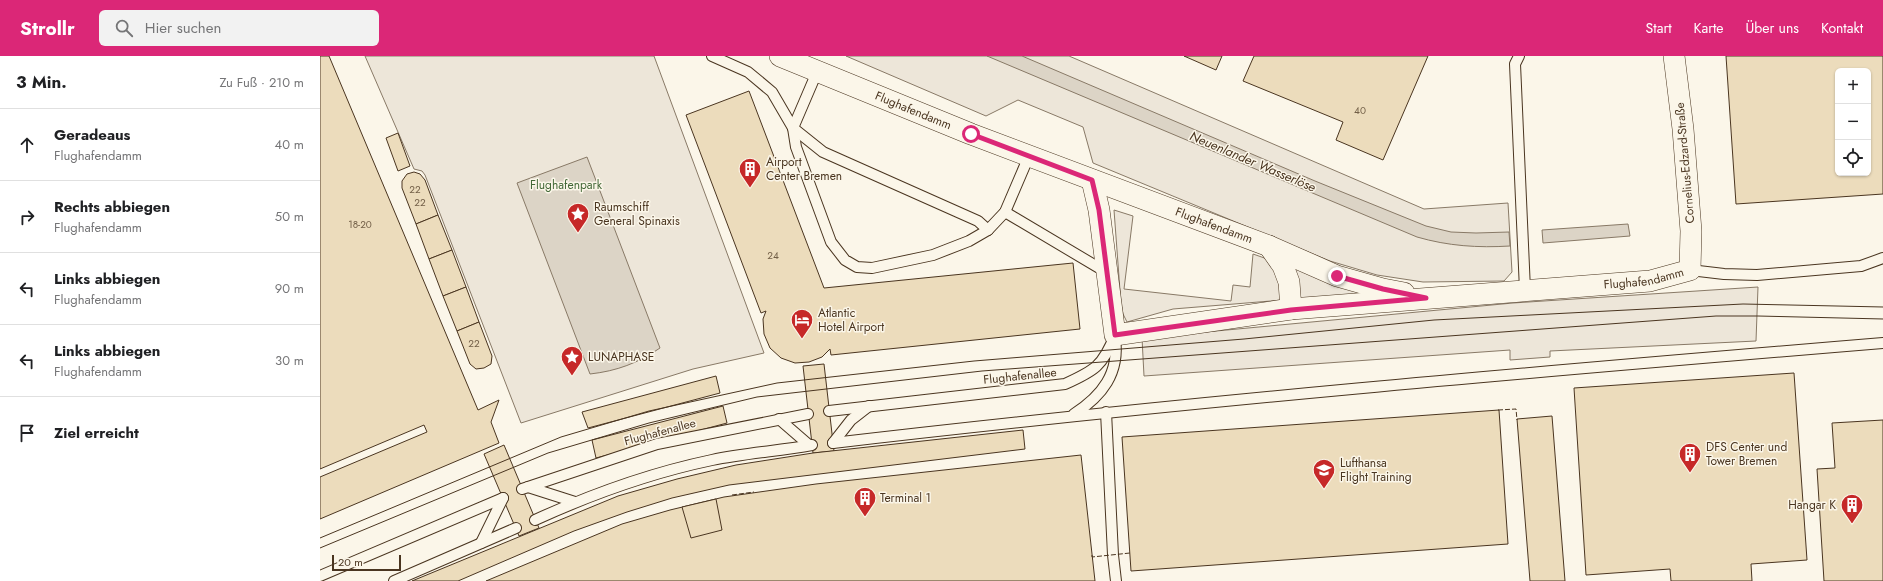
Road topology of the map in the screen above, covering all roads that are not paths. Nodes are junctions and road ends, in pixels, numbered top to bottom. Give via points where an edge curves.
1 (712, 56) edge
2 (780, 56) edge
3 (1519, 56) edge
4 (1674, 56) edge
5 (817, 72) junction
6 (793, 128) junction
7 (1028, 156) junction
8 (1092, 180) junction
9 (1005, 212) junction
10 (988, 230) junction
11 (1269, 246) junction
12 (1883, 258) edge
13 (1690, 270) junction
14 (1106, 272) junction
15 (1525, 290) junction
16 (1426, 298) junction
17 (1291, 310) junction
18 (1115, 335) junction
19 (1883, 343) edge
20 (869, 406) junction
21 (830, 411) dead end
22 (1106, 412) junction
23 (808, 414) dead end
24 (1072, 416) junction
25 (779, 419) junction
26 (575, 502) junction
27 (535, 520) dead end
28 (516, 528) dead end
29 (481, 543) junction
30 (320, 576) edge
31 (394, 581) edge
32 (1116, 581) edge

1 - 6 lane via 748,72 772,92
2 - 5 street, Flughafendamm
3 - 15 lane via 1515,64
4 - 13 street, Cornelius-Edzard-Straße via 1691,231
5 - 6 lane
5 - 7 street, Flughafendamm
6 - 10 lane via 822,152 978,221
6 - 10 lane via 796,147 831,242 845,260 857,267 872,268 933,255 969,241
7 - 8 street, Flughafendamm
7 - 9 lane
8 - 11 street, Flughafendamm
8 - 14 street via 1099,210
9 - 10 lane
9 - 14 lane
11 - 16 street, Flughafendamm via 1337,276
11 - 17 street, Flughafendamm via 1283,266 1289,282
12 - 13 lane, Flughafendamm via 1861,266 1757,275
13 - 15 street, Flughafendamm via 1650,281
14 - 18 street
15 - 16 street, Flughafendamm
16 - 17 street, Flughafendamm
17 - 18 street, Flughafendamm
18 - 20 lane, Flughafenallee via 1102,362 1088,373 1065,384
18 - 24 lane via 1116,362 1111,379 1094,400
19 - 22 lane via 1514,373
20 - 21 lane, Flughafenallee
20 - 24 lane via 850,420 833,443
22 - 24 lane
22 - 32 lane via 1112,555
23 - 25 lane, Flughafenallee
25 - 26 lane via 810,445 712,460 647,476
25 - 26 lane, Flughafenallee via 657,444 525,488
26 - 27 lane
28 - 29 lane
29 - 30 lane via 503,498
29 - 31 lane

